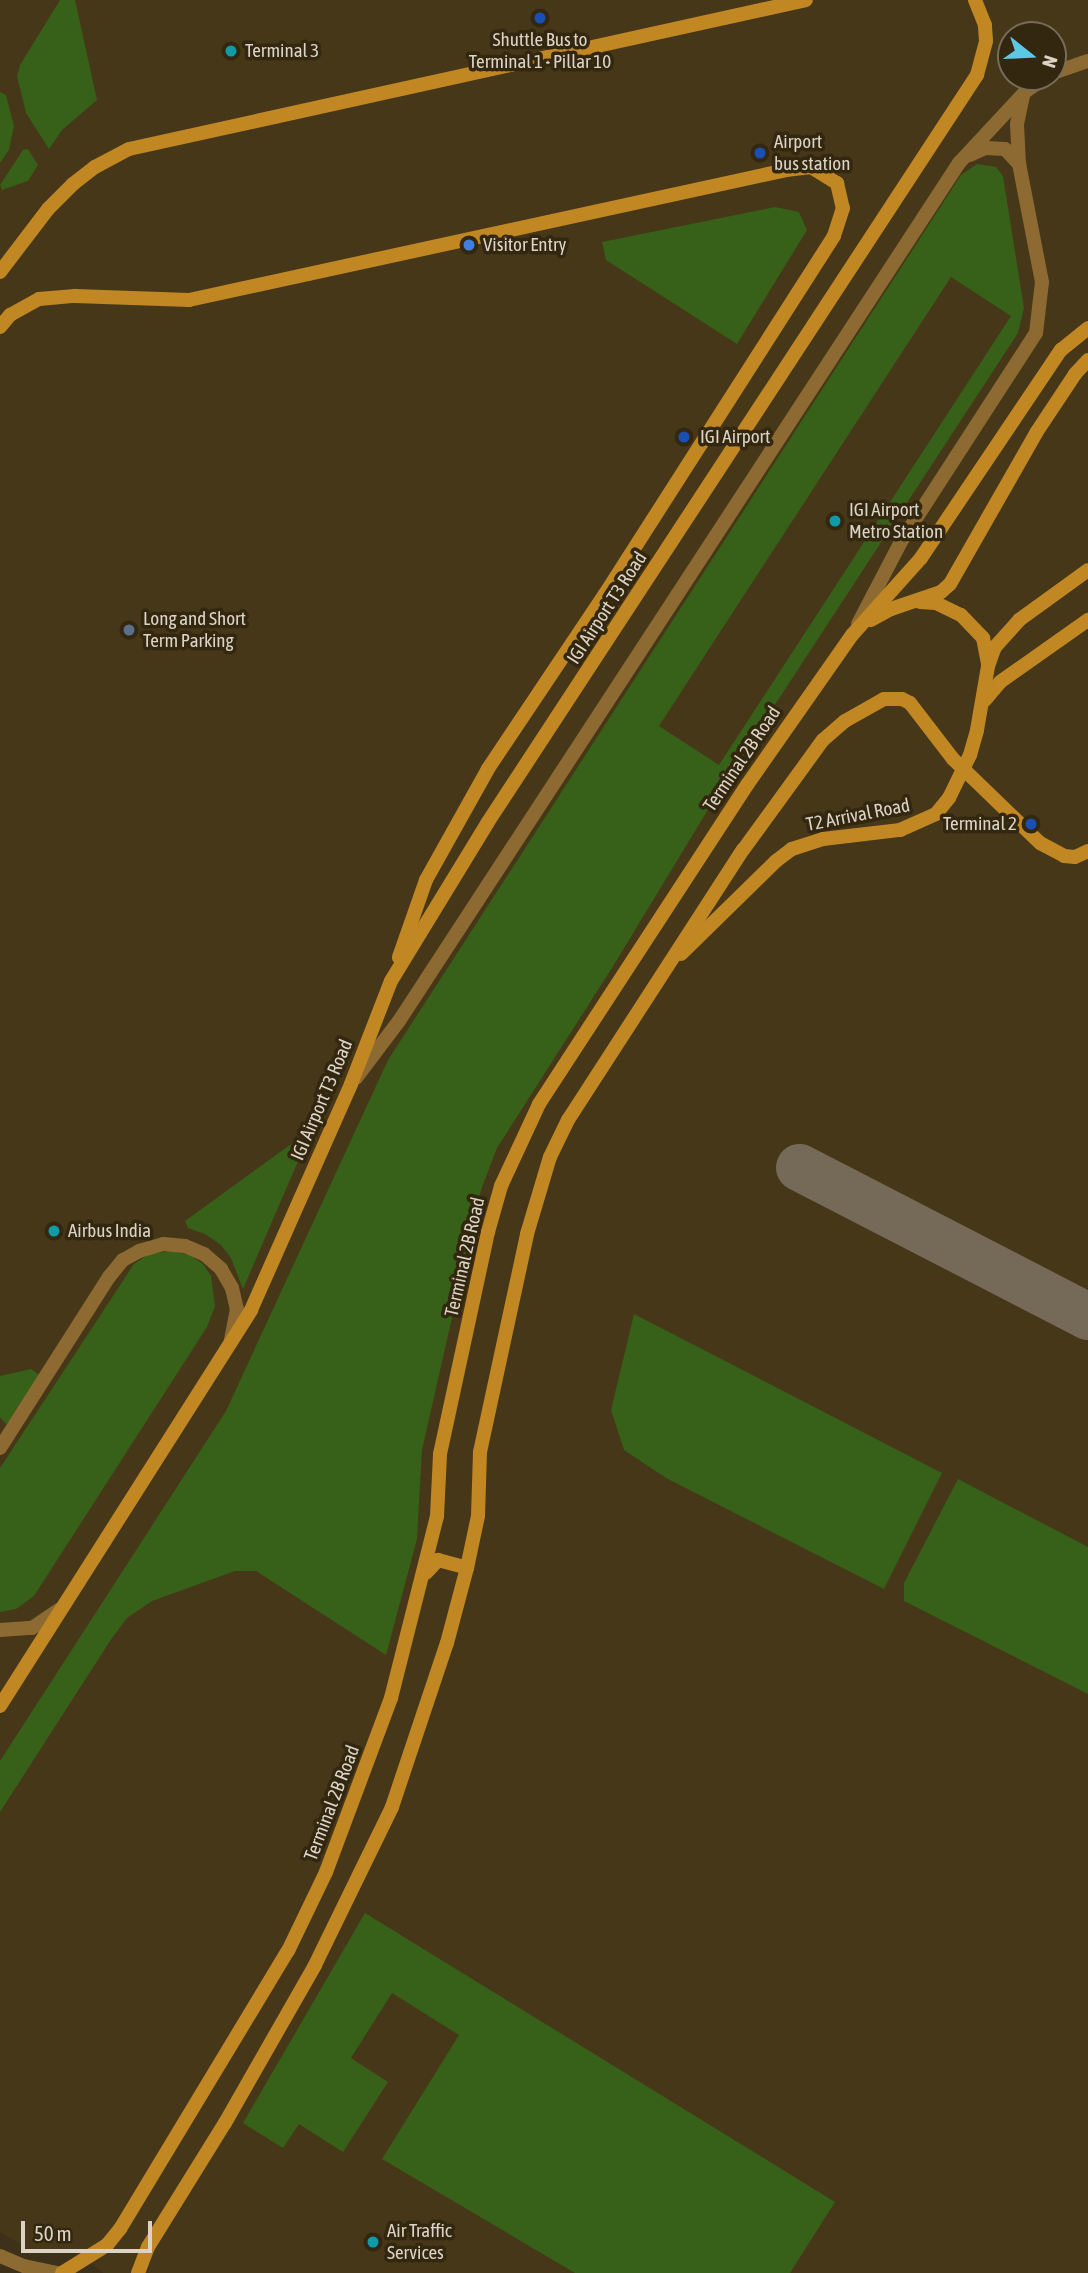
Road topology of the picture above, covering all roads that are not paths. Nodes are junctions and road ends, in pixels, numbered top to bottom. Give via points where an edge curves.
1 (806, 0) edge
2 (975, 0) edge
3 (1088, 61) edge
4 (1067, 68) edge
5 (1026, 91) joint
6 (959, 163) junction
7 (1019, 164) junction
8 (0, 272) edge
9 (0, 327) edge
10 (1088, 328) edge
11 (1088, 359) edge
12 (1088, 570) edge
13 (919, 602) junction
14 (1088, 620) edge
15 (852, 635) junction
16 (988, 666) junction
17 (980, 715) junction
18 (1088, 851) edge
19 (1064, 856) junction
20 (1088, 863) edge
21 (660, 975) junction
22 (391, 981) junction
23 (351, 1084) junction
24 (226, 1351) junction
25 (0, 1448) edge
26 (467, 1568) junction
27 (424, 1576) junction
28 (69, 1599) junction
29 (0, 1630) edge
30 (0, 1706) edge
31 (0, 2256) edge
32 (59, 2273) edge
33 (138, 2273) edge

1 - 8 main road via 129,149 73,184
2 - 22 main road, IGI Airport T3 Road via 986,41 977,75 488,822
3 - 4 street
5 - 6 street
5 - 7 street via 1017,124
6 - 7 street via 976,151 994,147 1005,149
6 - 23 street via 399,1021
7 - 15 street via 1042,282 1036,333 902,540
9 - 22 main road via 9,315 39,299 203,298 786,170 811,167 837,183 843,208 834,236 482,780 426,880
10 - 15 main road, Terminal 2B Road via 1061,350 920,558
11 - 13 main road via 1036,433 958,575 941,592
12 - 16 main road, T2 Arrival Road via 1019,620 995,648
13 - 15 main road via 891,610
13 - 16 main road via 936,603 961,615 982,638
14 - 17 main road via 992,689
15 - 27 main road, Terminal 2B Road via 732,807 539,1104 516,1148 501,1186 440,1454 438,1516
16 - 17 main road, T2 Arrival Road
17 - 21 main road, T2 Arrival Road via 962,774 936,814 900,831 822,839 792,849
18 - 19 main road, bridge
19 - 20 main road, bridge
19 - 21 main road, bridge via 1040,843 976,784 910,703 884,699 823,740
21 - 26 main road via 568,1120 537,1195 480,1452 478,1516
22 - 23 main road, IGI Airport T3 Road
23 - 24 main road, IGI Airport T3 Road via 280,1249
24 - 25 street via 235,1331 237,1309 232,1287 221,1269 185,1246 163,1244 138,1251 109,1277
24 - 28 main road, IGI Airport T3 Road
26 - 27 main road via 438,1560
26 - 33 main road via 417,1738 354,1891 225,2123 148,2247
27 - 32 main road, Terminal 2B Road via 361,1786 288,1951 120,2229 107,2245
28 - 29 street via 53,1617 32,1628
28 - 30 main road, IGI Airport T3 Road
31 - 32 street

